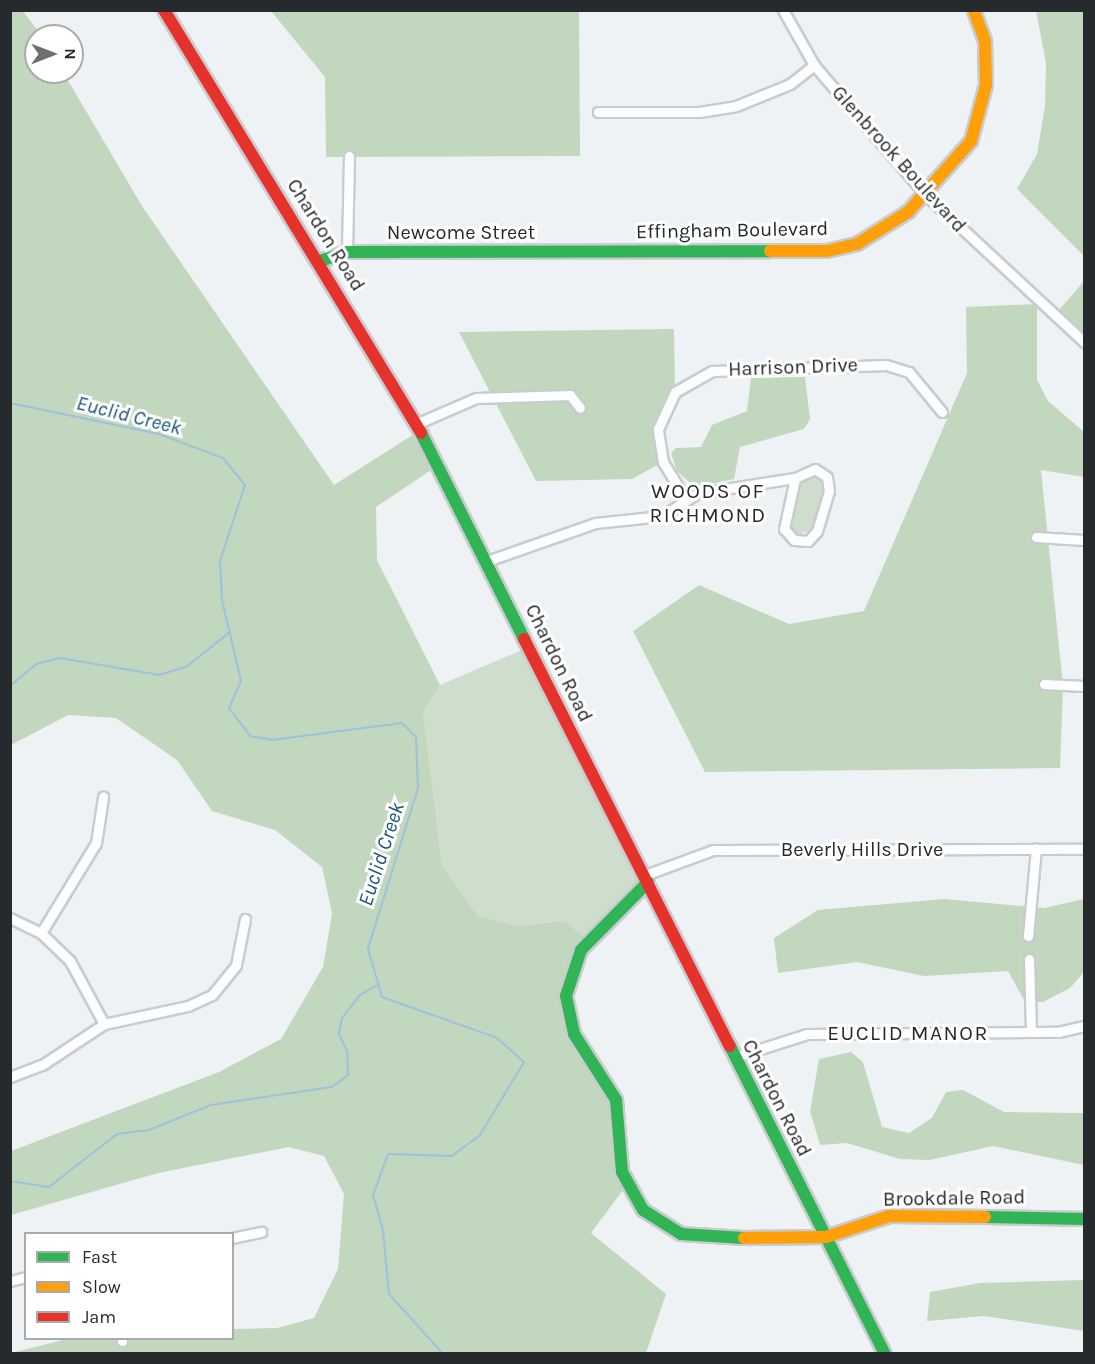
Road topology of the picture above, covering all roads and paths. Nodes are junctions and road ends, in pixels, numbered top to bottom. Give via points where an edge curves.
1 (164, 10) edge
2 (783, 10) edge
3 (974, 10) edge
4 (814, 65) junction
5 (598, 112) dead end
6 (349, 156) dead end
7 (926, 195) junction
8 (604, 251) joint
9 (347, 252) junction
10 (320, 261) junction
11 (1084, 342) edge
12 (580, 408) dead end
13 (942, 412) dead end
14 (416, 424) junction
15 (795, 478) junction
16 (685, 498) junction
17 (1036, 537) dead end
18 (1084, 540) edge
19 (487, 561) junction
20 (1044, 684) dead end
21 (1084, 686) edge
22 (103, 797) dead end
23 (1036, 848) junction
24 (1084, 849) edge
25 (646, 879) junction
26 (10, 918) edge
27 (245, 919) dead end
28 (41, 933) junction
29 (1028, 936) dead end
30 (1029, 959) dead end
31 (104, 1024) junction
32 (1084, 1026) edge
33 (1032, 1032) junction
34 (735, 1058) junction
35 (10, 1077) edge
36 (1084, 1219) edge
37 (261, 1232) dead end
38 (826, 1237) junction
39 (234, 1238) edge
40 (885, 1353) edge

1 - 10 street, Chardon Road
2 - 4 street, Glenbrook Boulevard
3 - 7 street, Effingham Boulevard via 985,41 982,113 966,148
4 - 5 street via 790,84 736,106 699,112
4 - 7 street, Glenbrook Boulevard
6 - 9 street
7 - 8 street, Effingham Boulevard via 885,231 827,251
7 - 11 street, Glenbrook Boulevard
8 - 9 street, Newcome Street
9 - 10 street, Newcome Street
10 - 14 street, Chardon Road
12 - 14 street via 570,395 476,398
13 - 16 street, Harrison Drive via 909,372 886,365 712,371 675,392 658,429 663,462
14 - 19 street, Chardon Road
15 - 15 street via 784,530 794,540 807,541 817,531 830,483 815,469
15 - 16 street via 720,487
16 - 19 street via 662,516 595,523
17 - 18 street
19 - 25 street, Chardon Road
20 - 21 street
22 - 28 street via 94,848
23 - 24 street, Beverly Hills Drive
23 - 25 street, Beverly Hills Drive via 713,850
23 - 29 street
25 - 34 street, Chardon Road
25 - 38 street, Brookdale Road via 581,950 566,996 574,1034 616,1100 626,1186 643,1210 681,1234
26 - 28 street
27 - 31 street via 236,965 212,995 188,1006
28 - 31 street via 75,967
30 - 33 street
31 - 35 street via 42,1065
32 - 33 street
33 - 34 street via 821,1033 780,1039
34 - 38 street, Chardon Road
36 - 38 street, Brookdale Road via 890,1216
37 - 39 street
38 - 40 street, Chardon Road

